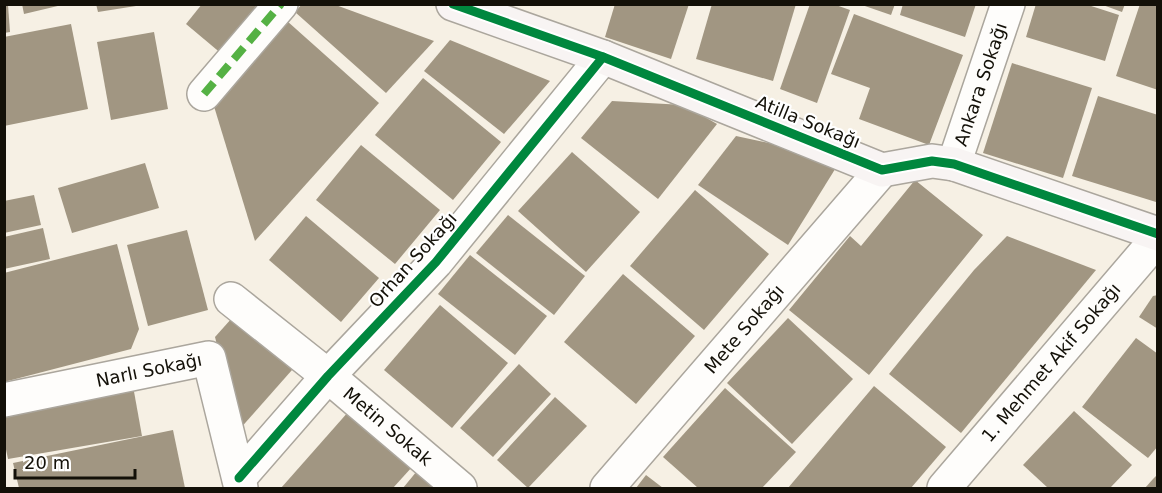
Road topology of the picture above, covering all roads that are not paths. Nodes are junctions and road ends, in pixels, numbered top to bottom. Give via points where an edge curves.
1 (281, 4) edge
2 (453, 4) edge
3 (1008, 4) edge
4 (603, 57) junction
5 (204, 94) dead end
6 (954, 164) junction
7 (882, 170) junction
8 (1158, 236) edge
9 (231, 299) dead end
10 (328, 376) junction
11 (4, 400) edge
12 (240, 483) edge
13 (460, 489) edge
14 (607, 489) edge
15 (944, 489) edge

1 - 5 street
2 - 4 street, Atilla Sokağı
3 - 6 street, Ankara Sokağı
4 - 7 street, Atilla Sokağı
4 - 10 street, Orhan Sokağı via 436,262
6 - 7 street via 932,161
6 - 8 street
7 - 14 street, Mete Sokağı
8 - 15 street, 1. Mehmet Akif Sokağı
9 - 10 street, Metin Sokak
10 - 12 street, Orhan Sokağı
10 - 13 street, Metin Sokak
11 - 12 street, Narlı Sokağı via 208,358

